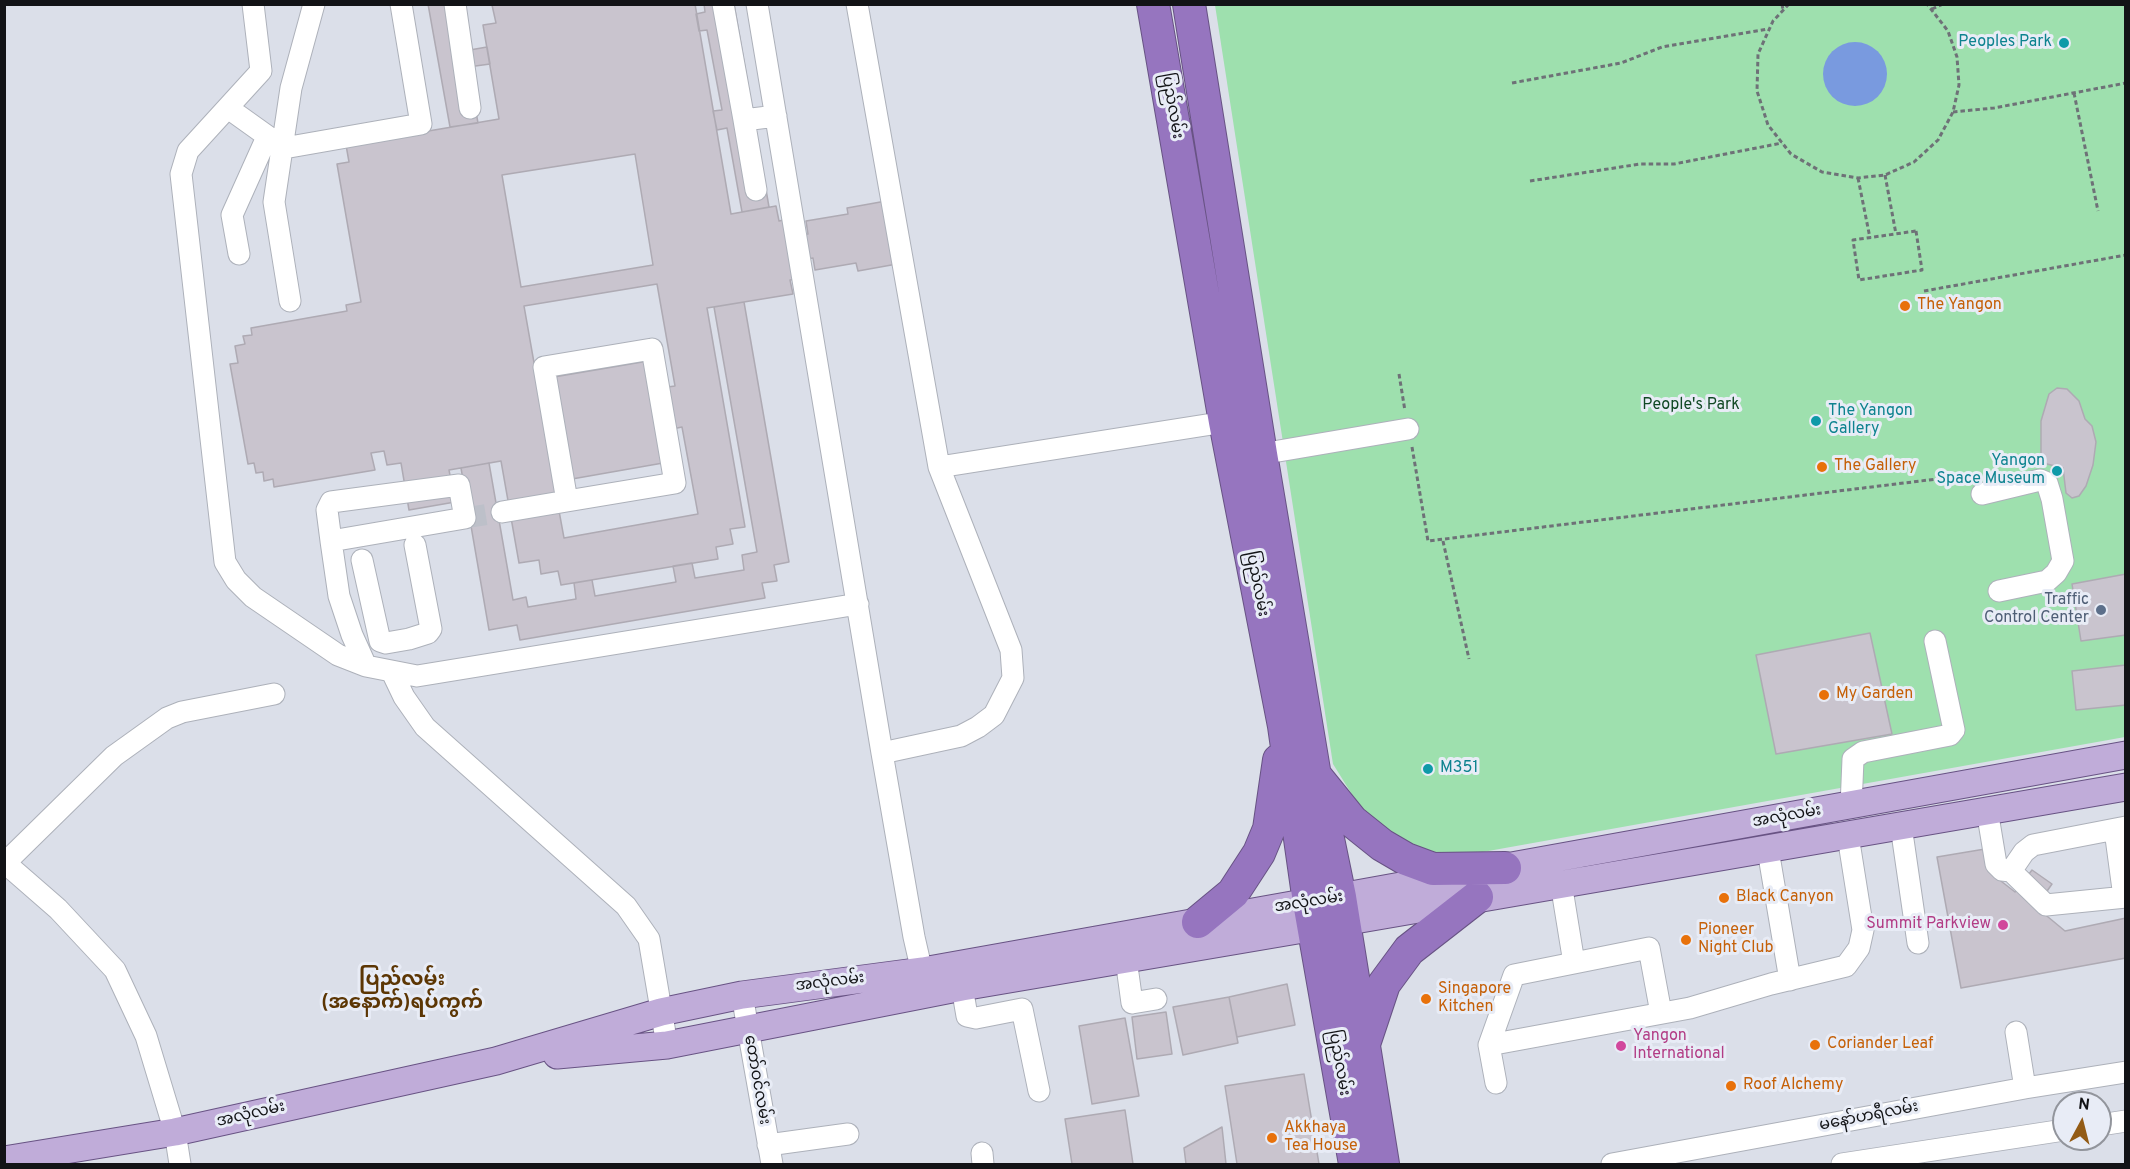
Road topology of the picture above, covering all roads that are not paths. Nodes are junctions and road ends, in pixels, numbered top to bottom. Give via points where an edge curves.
1 (253, 4) edge
2 (314, 4) edge
3 (401, 4) edge
4 (455, 4) edge
5 (723, 4) edge
6 (757, 4) edge
7 (857, 4) edge
8 (1153, 4) edge
9 (1189, 4) edge
10 (228, 108) junction
11 (470, 108) dead end
12 (776, 116) junction
13 (744, 120) junction
14 (275, 142) junction
15 (756, 190) dead end
16 (239, 254) dead end
17 (290, 301) dead end
18 (1225, 422) junction
19 (1408, 429) road end
20 (1261, 454) junction
21 (939, 467) junction
22 (1980, 484) road end
23 (567, 501) junction
24 (502, 512) tunnel mouth
25 (331, 541) junction
26 (414, 545) dead end
27 (362, 560) dead end
28 (1999, 591) dead end
29 (858, 604) junction
30 (409, 639) junction
31 (1935, 641) dead end
32 (366, 666) junction
33 (392, 672) junction
34 (417, 676) junction
35 (274, 694) dead end
36 (1284, 726) junction
37 (882, 753) junction
38 (2126, 755) edge
39 (2032, 772) junction
40 (1315, 776) junction
41 (2126, 787) edge
42 (2037, 802) junction
43 (1851, 807) junction
44 (1987, 810) junction
45 (1901, 826) junction
46 (2120, 828) edge
47 (1848, 836) junction
48 (1768, 850) junction
49 (5, 862) edge
50 (1505, 868) junction
51 (1558, 871) junction
52 (2011, 871) junction
53 (1477, 897) junction
54 (2125, 897) edge
55 (1327, 912) junction
56 (1198, 922) junction
57 (1918, 944) dead end
58 (1126, 959) junction
59 (1574, 963) junction
60 (1790, 980) junction
61 (925, 983) junction
62 (962, 987) junction
63 (742, 995) junction
64 (1156, 999) dead end
65 (661, 1012) junction
66 (1661, 1013) junction
67 (747, 1029) junction
68 (2016, 1032) dead end
69 (667, 1044) junction
70 (1489, 1044) junction
71 (1364, 1045) junction
72 (496, 1061) junction
73 (2126, 1072) edge
74 (1496, 1083) dead end
75 (2025, 1088) junction
76 (1039, 1091) dead end
77 (175, 1132) junction
78 (2052, 1132) edge
79 (848, 1134) dead end
80 (770, 1155) edge
81 (77, 1156) edge
82 (4, 1160) edge
83 (1869, 1162) edge
84 (180, 1164) edge
85 (1355, 1164) edge
86 (1383, 1164) edge
87 (1612, 1164) edge
88 (1842, 1164) edge

1 - 10 street via 261,71
2 - 14 street
3 - 14 street via 421,124
4 - 11 street
5 - 13 street
6 - 12 street
7 - 21 street
8 - 18 highway, ပြည်လမ်း
9 - 20 highway, ပြည်လမ်း
10 - 14 street
10 - 32 street via 188,151 181,174 225,562 236,580 254,597 338,655
12 - 13 street
12 - 29 street
13 - 15 street
14 - 16 street via 232,215
14 - 17 street via 274,202
18 - 21 street
18 - 36 highway, ပြည်လမ်း
19 - 20 street
20 - 40 highway, ပြည်လမ်း
21 - 37 street via 1011,650 1013,678 994,715 961,736
22 - 28 street via 2040,480 2047,483 2052,499 2063,561 2047,581
23 - 23 street via 675,483 652,349 544,367
23 - 24 street
25 - 25 street via 465,518 459,485 331,502 327,510
25 - 32 street via 339,596
26 - 30 street via 431,629
27 - 30 street via 380,640 386,643
29 - 34 street
29 - 37 street
30 - 34 street
31 - 43 street via 1954,730 1950,735 1863,752 1853,759
32 - 33 street
33 - 34 street
33 - 65 street via 424,727 626,906 649,939
35 - 49 street via 167,718 114,756
36 - 55 highway, ပြည်လမ်း
36 - 56 highway via 1269,829 1262,845 1233,893
37 - 61 street
38 - 39 main road, အလုံလမ်း
39 - 42 street
39 - 43 main road, အလုံလမ်း
40 - 50 highway via 1352,821 1406,860 1433,869
40 - 55 highway, ပြည်လမ်း
41 - 42 main road, အလုံလမ်း
42 - 44 main road, အလုံလမ်း
43 - 51 main road, အလုံလမ်း
44 - 45 main road, အလုံလမ်း
44 - 52 street via 1996,864
45 - 47 main road, အလုံလမ်း
45 - 57 street
46 - 52 street via 2033,845
46 - 54 street
47 - 48 main road, အလုံလမ်း
47 - 60 street via 1863,930 1859,948 1846,966
48 - 51 main road, အလုံလမ်း
48 - 60 street
49 - 77 street via 58,909 115,970 146,1036
50 - 51 main road, အလုံလမ်း
50 - 55 main road, အလုံလမ်း
51 - 53 main road, အလုံလမ်း
51 - 59 street
52 - 54 street via 2046,905
53 - 55 main road, အလုံလမ်း
53 - 71 highway via 1409,950 1384,984
55 - 56 main road, အလုံလမ်း
55 - 58 main road, အလုံလမ်း
55 - 71 highway, ပြည်လမ်း
55 - 85 highway, ပြည်လမ်း
56 - 61 main road, အလုံလမ်း
58 - 62 main road, အလုံလမ်း
58 - 64 street via 1132,1003
59 - 66 street via 1649,948
59 - 70 street via 1514,975
60 - 66 street
61 - 62 main road, အလုံလမ်း
61 - 63 main road, အလုံလမ်း
61 - 67 main road, အလုံလမ်း
62 - 76 street via 967,1016 1022,1010
63 - 65 main road, အလုံလမ်း
63 - 67 street, တော်ဝင်လမ်း
65 - 69 street
65 - 72 main road, အလုံလမ်း
66 - 70 street
67 - 69 main road, အလုံလမ်း
67 - 80 street, တော်ဝင်လမ်း
68 - 75 street
69 - 72 main road, အလုံလမ်း
70 - 74 street
71 - 86 highway, ပြည်လမ်း
72 - 77 main road, အလုံလမ်း
73 - 75 street, မနော်ဟရီလမ်း
75 - 87 street, မနော်ဟရီလမ်း
77 - 81 main road, အလုံလမ်း
77 - 84 street
78 - 83 street
79 - 80 street
81 - 82 main road, အလုံလမ်း
83 - 88 street

